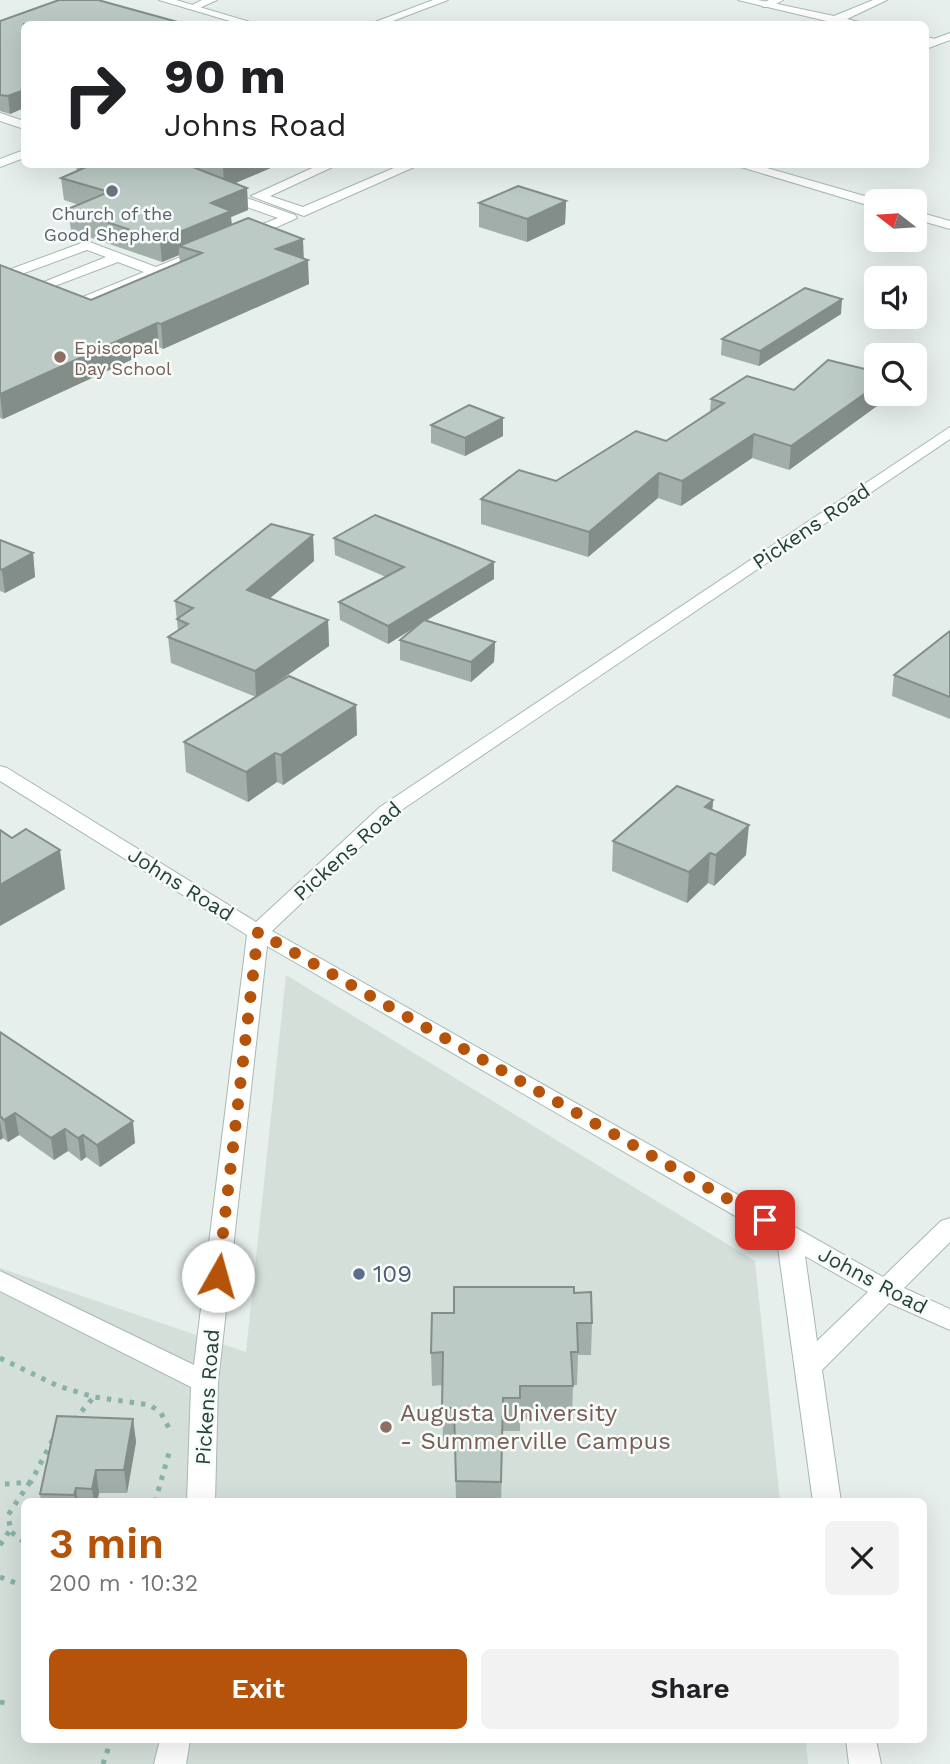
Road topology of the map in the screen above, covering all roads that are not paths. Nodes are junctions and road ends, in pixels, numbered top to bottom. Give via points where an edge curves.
1 (164, 0) edge
2 (212, 0) edge
3 (443, 0) edge
4 (743, 0) edge
5 (882, 0) edge
6 (772, 3) edge
7 (191, 8) junction
8 (835, 20) junction
9 (240, 21) edge
10 (384, 21) edge
11 (840, 21) edge
12 (950, 36) edge
13 (929, 43) edge
14 (0, 117) edge
15 (21, 124) edge
16 (21, 155) edge
17 (0, 163) edge
18 (324, 168) edge
19 (406, 168) edge
20 (751, 168) edge
21 (202, 187) edge
22 (864, 200) edge
23 (304, 212) junction
24 (290, 218) junction
25 (928, 219) edge
26 (950, 225) edge
27 (118, 257) junction
28 (157, 272) junction
29 (0, 280) edge
30 (26, 292) junction
31 (950, 432) edge
32 (0, 772) edge
33 (258, 932) junction
34 (950, 1227) edge
35 (789, 1233) junction
36 (0, 1280) edge
37 (887, 1291) junction
38 (950, 1320) edge
39 (808, 1367) junction
40 (205, 1382) junction
41 (201, 1498) edge
42 (826, 1498) edge
43 (174, 1743) edge
44 (862, 1743) edge
45 (170, 1764) edge
46 (865, 1764) edge

1 - 7 street
2 - 7 street
3 - 10 street
4 - 6 street
5 - 8 street
6 - 8 street
7 - 9 street
8 - 11 street
12 - 13 street
14 - 15 street
16 - 17 street
18 - 23 street via 258,196
19 - 23 street
20 - 22 street
21 - 24 street
23 - 24 street
24 - 28 street
25 - 26 street
27 - 28 street
27 - 29 street via 87,245
27 - 30 street
28 - 30 street via 68,308
29 - 30 street
31 - 33 street, Pickens Road via 387,811
32 - 33 street, Johns Road
33 - 35 street, Johns Road
33 - 40 street, Pickens Road
34 - 37 street
35 - 37 street, Johns Road
35 - 39 street
36 - 40 street
37 - 38 street, Johns Road
37 - 39 street
39 - 42 street
40 - 41 street, Pickens Road
43 - 45 street
44 - 46 street

